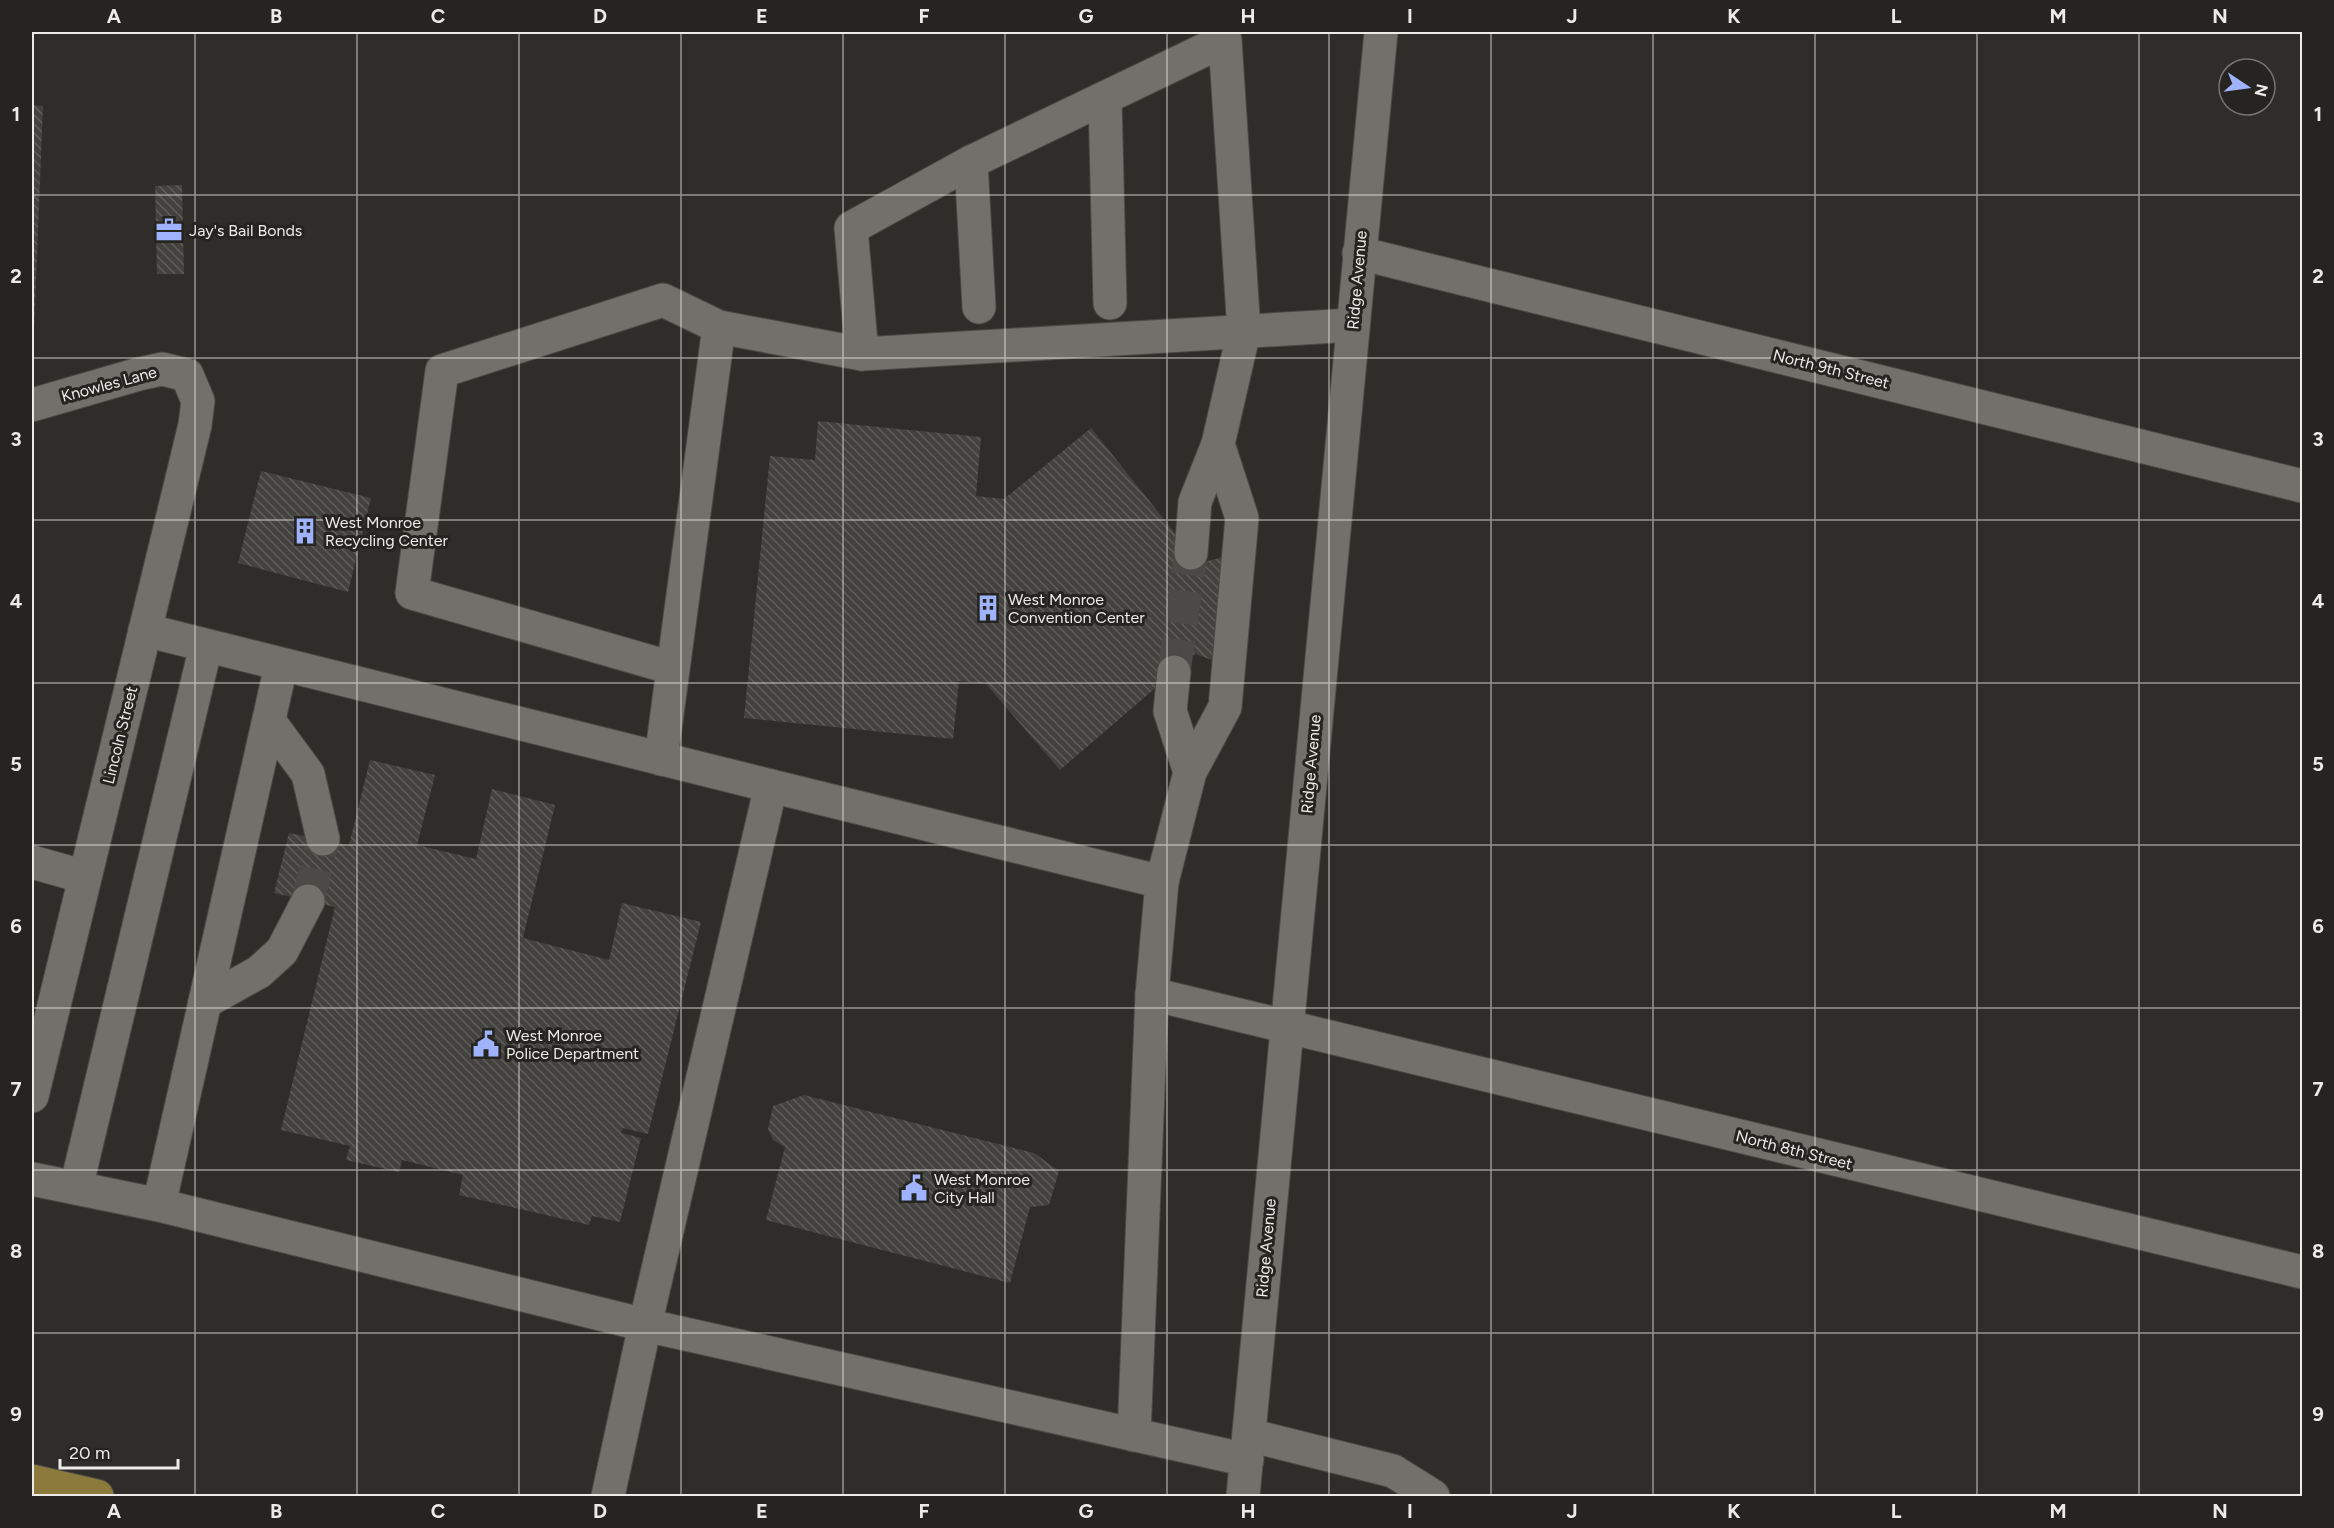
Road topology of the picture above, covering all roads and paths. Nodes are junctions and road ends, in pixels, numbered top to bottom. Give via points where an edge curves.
1 (1381, 32) edge
2 (1105, 98) junction
3 (971, 162) junction
4 (1359, 253) junction
5 (1110, 303) dead end
6 (979, 307) dead end
7 (1353, 325) junction
8 (719, 327) junction
9 (1244, 332) junction
10 (862, 354) junction
11 (188, 375) joint
12 (32, 405) edge
13 (1218, 444) junction
14 (2302, 486) edge
15 (1191, 553) tunnel mouth
16 (145, 630) junction
17 (206, 646) junction
18 (281, 666) junction
19 (672, 668) junction
20 (1174, 672) tunnel mouth
21 (269, 721) junction
22 (661, 759) junction
23 (1190, 772) junction
24 (771, 786) junction
25 (323, 839) tunnel mouth
26 (32, 862) edge
27 (85, 877) junction
28 (1162, 882) junction
29 (308, 901) tunnel mouth
30 (1152, 994) junction
31 (205, 1002) junction
32 (1286, 1027) junction
33 (32, 1096) edge
34 (32, 1179) edge
35 (76, 1188) junction
36 (159, 1204) junction
37 (2302, 1272) edge
38 (645, 1325) junction
39 (1134, 1435) junction
40 (1248, 1447) junction
41 (32, 1481) edge
42 (1390, 1484) edge
43 (97, 1497) edge
44 (608, 1497) edge
45 (1243, 1497) edge
46 (1433, 1497) edge

1 - 4 street, Ridge Avenue
2 - 3 street
2 - 5 street
2 - 9 street via 1225,40
3 - 6 street
3 - 10 street via 851,228
4 - 7 street, Ridge Avenue
4 - 14 street, North 9th Street
7 - 9 street
7 - 32 street, Ridge Avenue
8 - 10 street
8 - 19 street
8 - 19 street via 663,300 442,371 411,593
9 - 10 street
9 - 13 street
11 - 12 street, Knowles Lane via 162,369
11 - 16 street, Lincoln Street via 198,401 195,425
13 - 15 street via 1195,502
13 - 23 street via 1242,518 1225,707
16 - 17 street
16 - 27 street, Lincoln Street
17 - 18 street
17 - 35 street
18 - 21 street
18 - 22 street
19 - 22 street
20 - 23 street via 1170,711
21 - 25 street via 308,774
21 - 31 street
22 - 24 street
23 - 28 street
24 - 28 street
24 - 38 street
26 - 27 street
27 - 33 street, Lincoln Street
28 - 30 street
29 - 31 street via 282,951 259,972
30 - 32 street, North 8th Street
30 - 39 street
31 - 36 street
32 - 37 street, North 8th Street
32 - 40 street, Ridge Avenue
34 - 35 street
35 - 36 street
36 - 38 street
38 - 39 street
38 - 44 street
39 - 40 street
40 - 42 street
40 - 45 street, Ridge Avenue
41 - 43 main road
42 - 46 street

